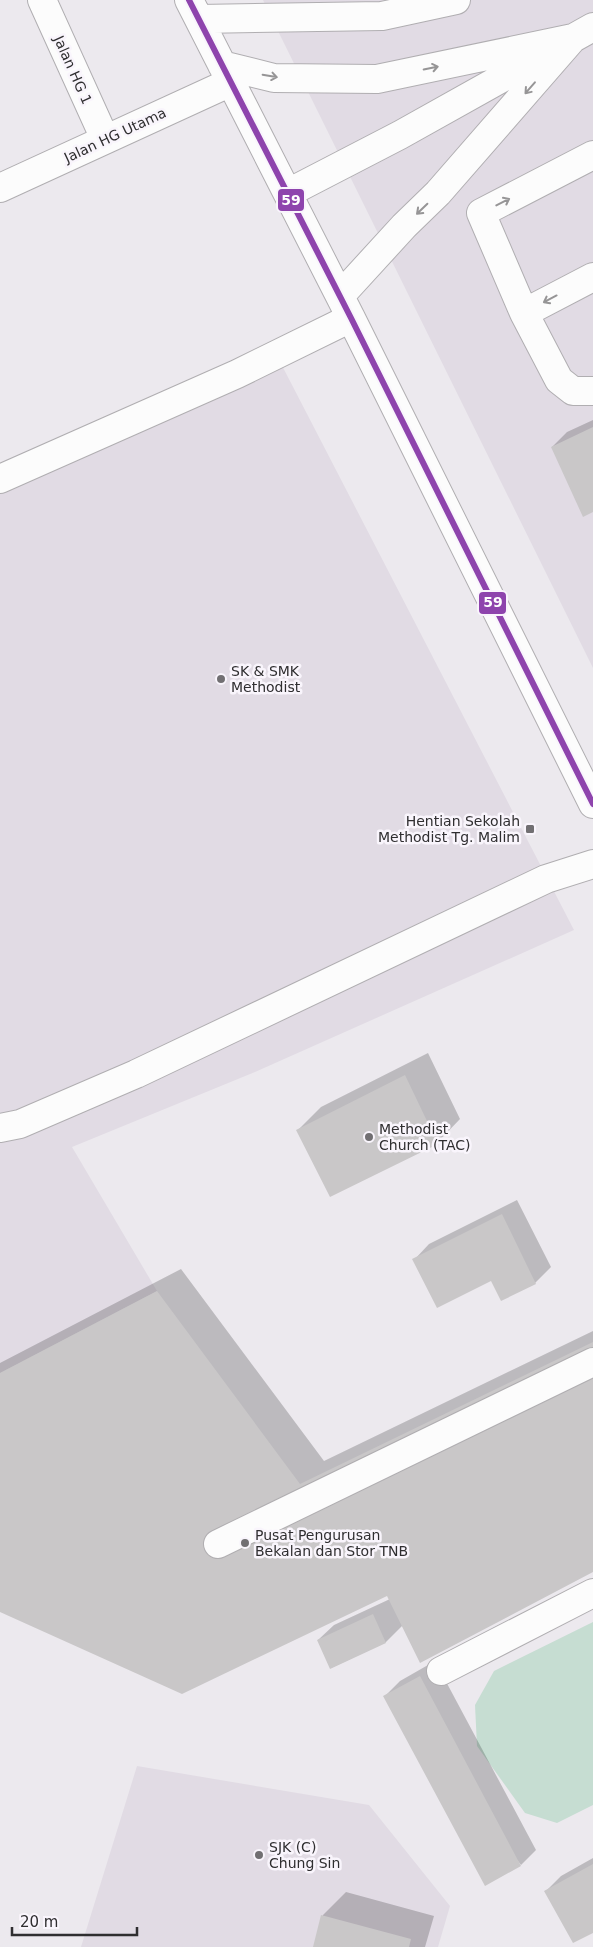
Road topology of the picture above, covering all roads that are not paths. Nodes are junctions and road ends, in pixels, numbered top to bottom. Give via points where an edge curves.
1 (42, 0) edge
2 (456, 0) edge
3 (194, 9) edge
4 (583, 32) edge
5 (226, 74) junction
6 (105, 139) junction
7 (593, 155) edge
8 (0, 188) edge
9 (288, 193) junction
10 (593, 276) edge
11 (346, 307) junction
12 (524, 313) junction
13 (593, 391) edge
14 (0, 479) edge
15 (593, 804) edge
16 (593, 864) edge
17 (0, 1128) edge
18 (593, 1362) edge
19 (218, 1544) dead end
20 (593, 1593) edge
21 (441, 1671) dead end

1 - 6 street, Jalan HG 1
2 - 3 street via 382,16
3 - 5 street
5 -> 4 street via 376,79
4 - 9 street via 400,135
4 -> 11 street via 438,193 404,226
5 - 6 street, Jalan HG Utama
5 - 9 street
6 - 8 street, Jalan HG Utama
12 -> 7 street via 481,213
9 - 11 street
10 -> 12 street
11 - 14 street via 237,374
11 - 15 street
12 - 13 street via 560,380 573,391
16 - 17 street via 546,879 136,1074 20,1124
18 - 19 street
20 - 21 street

